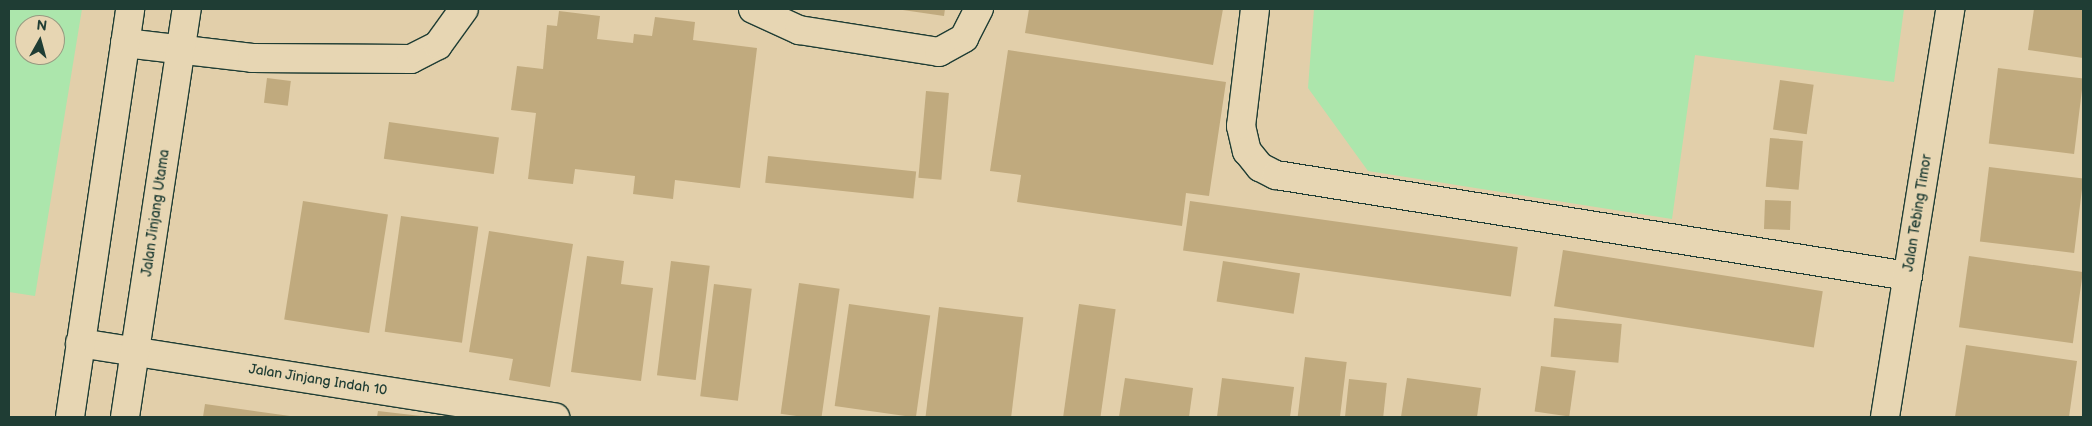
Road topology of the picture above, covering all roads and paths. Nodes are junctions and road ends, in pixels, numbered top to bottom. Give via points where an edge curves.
1 (130, 9) edge
2 (187, 9) edge
3 (464, 9) edge
4 (753, 9) edge
5 (979, 9) edge
6 (1255, 9) edge
7 (1950, 9) edge
8 (800, 19) edge
9 (125, 43) junction
10 (180, 50) junction
11 (1908, 276) junction
12 (80, 343) junction
13 (135, 352) junction
14 (70, 417) edge
15 (125, 417) edge
16 (555, 417) edge
17 (1885, 417) edge

1 - 9 street
2 - 10 street, Jalan Jinjang Utama
3 - 10 street via 438,45 411,59 252,58
4 - 8 street
5 - 8 street via 964,38 939,52
6 - 11 street via 1241,126 1247,151 1260,168 1276,175
7 - 11 street, Jalan Tebing Timor
9 - 10 street
9 - 12 street
10 - 13 street, Jalan Jinjang Utama
11 - 17 street, Jalan Tebing Timor
12 - 13 street, Jalan Jinjang Indah 10
12 - 14 street
13 - 15 street, Jalan Jinjang Utama
13 - 16 street, Jalan Jinjang Indah 10

